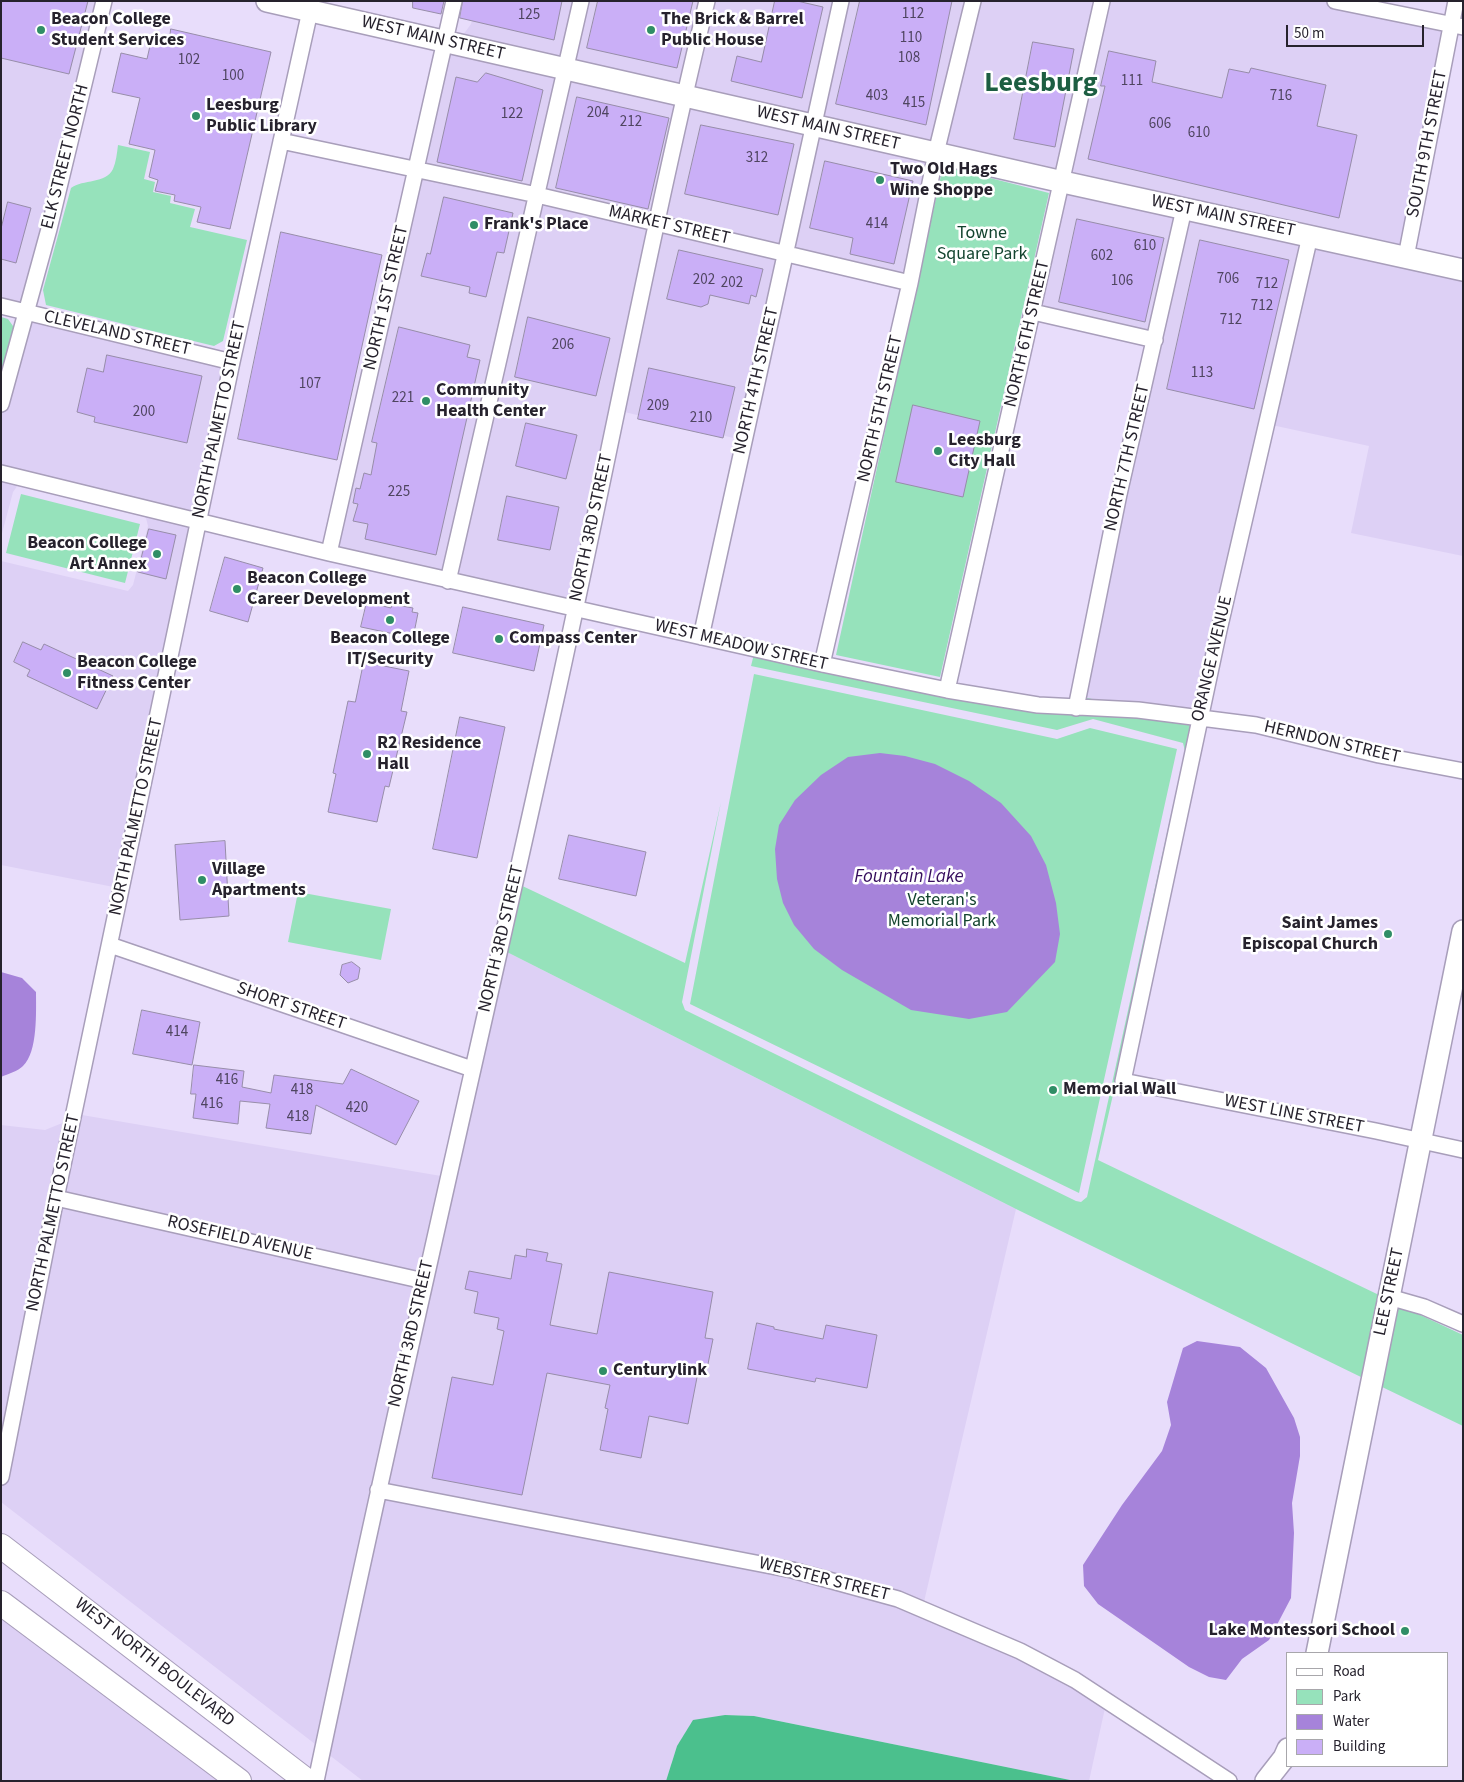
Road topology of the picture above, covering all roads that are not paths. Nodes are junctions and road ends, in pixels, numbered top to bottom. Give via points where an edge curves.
1 (104, 1) edge
2 (267, 1) edge
3 (454, 1) edge
4 (581, 1) edge
5 (707, 1) edge
6 (842, 1) edge
7 (973, 1) edge
8 (1102, 1) edge
9 (1335, 1) edge
10 (1456, 1) edge
11 (310, 11) junction
12 (1457, 26) edge
13 (445, 42) junction
14 (566, 69) junction
15 (684, 96) junction
16 (814, 126) junction
17 (281, 141) junction
18 (936, 153) junction
19 (416, 169) junction
20 (1063, 182) junction
21 (536, 195) junction
22 (1184, 209) junction
23 (656, 223) junction
24 (1310, 236) junction
25 (786, 253) junction
26 (1406, 257) junction
27 (1463, 270) edge
28 (910, 283) junction
29 (1, 306) edge
30 (1033, 312) junction
31 (27, 313) junction
32 (1155, 340) junction
33 (232, 362) junction
34 (1, 404) edge
35 (1, 474) edge
36 (198, 522) junction
37 (329, 553) junction
38 (448, 581) junction
39 (576, 609) junction
40 (701, 637) junction
41 (822, 664) junction
42 (948, 690) junction
43 (1076, 708) junction
44 (1200, 717) junction
45 (1463, 771) edge
46 (1463, 931) edge
47 (110, 944) junction
48 (472, 1069) junction
49 (1125, 1082) joint
50 (1420, 1141) junction
51 (1463, 1150) edge
52 (56, 1198) junction
53 (424, 1281) junction
54 (1389, 1296) junction
55 (1463, 1324) edge
56 (1, 1477) edge
57 (378, 1490) junction
58 (1, 1546) edge
59 (1, 1603) edge
60 (1317, 1652) edge
61 (1286, 1754) edge
62 (239, 1781) edge
63 (307, 1781) edge
64 (316, 1781) edge
65 (1229, 1781) edge
66 (1266, 1781) edge

1 - 31 street, ELK STREET NORTH
2 - 11 main road, WEST MAIN STREET
3 - 13 street, NORTH 1ST STREET
4 - 14 street
5 - 15 street, NORTH 3RD STREET
6 - 16 street, NORTH 4TH STREET
7 - 18 street, NORTH 5TH STREET
8 - 20 street, NORTH 6TH STREET
9 - 12 street
10 - 12 street, SOUTH 9TH STREET
11 - 13 main road, WEST MAIN STREET
11 - 17 street, NORTH PALMETTO STREET
12 - 26 street, SOUTH 9TH STREET
13 - 14 main road, WEST MAIN STREET
13 - 19 street, NORTH 1ST STREET
14 - 15 main road, WEST MAIN STREET
14 - 21 street
15 - 16 main road, WEST MAIN STREET
15 - 23 street, NORTH 3RD STREET
16 - 18 main road, WEST MAIN STREET
16 - 25 street, NORTH 4TH STREET
17 - 19 street, MARKET STREET
17 - 33 street, NORTH PALMETTO STREET
18 - 20 main road, WEST MAIN STREET
18 - 28 street, NORTH 5TH STREET
19 - 21 street, MARKET STREET
19 - 37 street, NORTH 1ST STREET
20 - 22 main road, WEST MAIN STREET
20 - 30 street, NORTH 6TH STREET
21 - 23 street, MARKET STREET
21 - 38 street
22 - 24 main road, WEST MAIN STREET
22 - 32 street, NORTH 7TH STREET
23 - 25 street, MARKET STREET
23 - 39 street, NORTH 3RD STREET
24 - 26 main road, WEST MAIN STREET
24 - 44 street, ORANGE AVENUE
25 - 28 street, MARKET STREET
25 - 40 street, NORTH 4TH STREET
26 - 27 main road, WEST MAIN STREET
28 - 41 street, NORTH 5TH STREET
29 - 31 street, CLEVELAND STREET
30 - 32 street
30 - 42 street, NORTH 6TH STREET
31 - 33 street, CLEVELAND STREET
31 - 34 street, ELK STREET NORTH
32 - 43 street, NORTH 7TH STREET via 1119,494
33 - 36 street, NORTH PALMETTO STREET
35 - 36 street, WEST MEADOW STREET
36 - 37 street, WEST MEADOW STREET
36 - 47 street, NORTH PALMETTO STREET
37 - 38 street, WEST MEADOW STREET
38 - 39 street, WEST MEADOW STREET
39 - 40 street, WEST MEADOW STREET
39 - 48 street, NORTH 3RD STREET
40 - 41 street, WEST MEADOW STREET
41 - 42 street, WEST MEADOW STREET
42 - 43 street, WEST MEADOW STREET
43 - 44 street, WEST MEADOW STREET
44 - 45 street, HERNDON STREET via 1256,725 1378,755
44 - 49 street, ORANGE AVENUE via 1127,1055
46 - 50 main road, LEE STREET
47 - 48 street, SHORT STREET
47 - 52 street, NORTH PALMETTO STREET
48 - 53 street, NORTH 3RD STREET
49 - 50 street, WEST LINE STREET
50 - 51 street, WEST LINE STREET
50 - 54 main road, LEE STREET
52 - 53 street, ROSEFIELD AVENUE
52 - 56 street, NORTH PALMETTO STREET
53 - 57 street, NORTH 3RD STREET
54 - 55 street
54 - 60 main road, LEE STREET
57 - 64 street, NORTH 3RD STREET
57 - 65 street, WEBSTER STREET via 792,1570 898,1599 1003,1643 1075,1680
58 - 63 main road, WEST NORTH BOULEVARD
59 - 62 main road
61 - 66 main road

